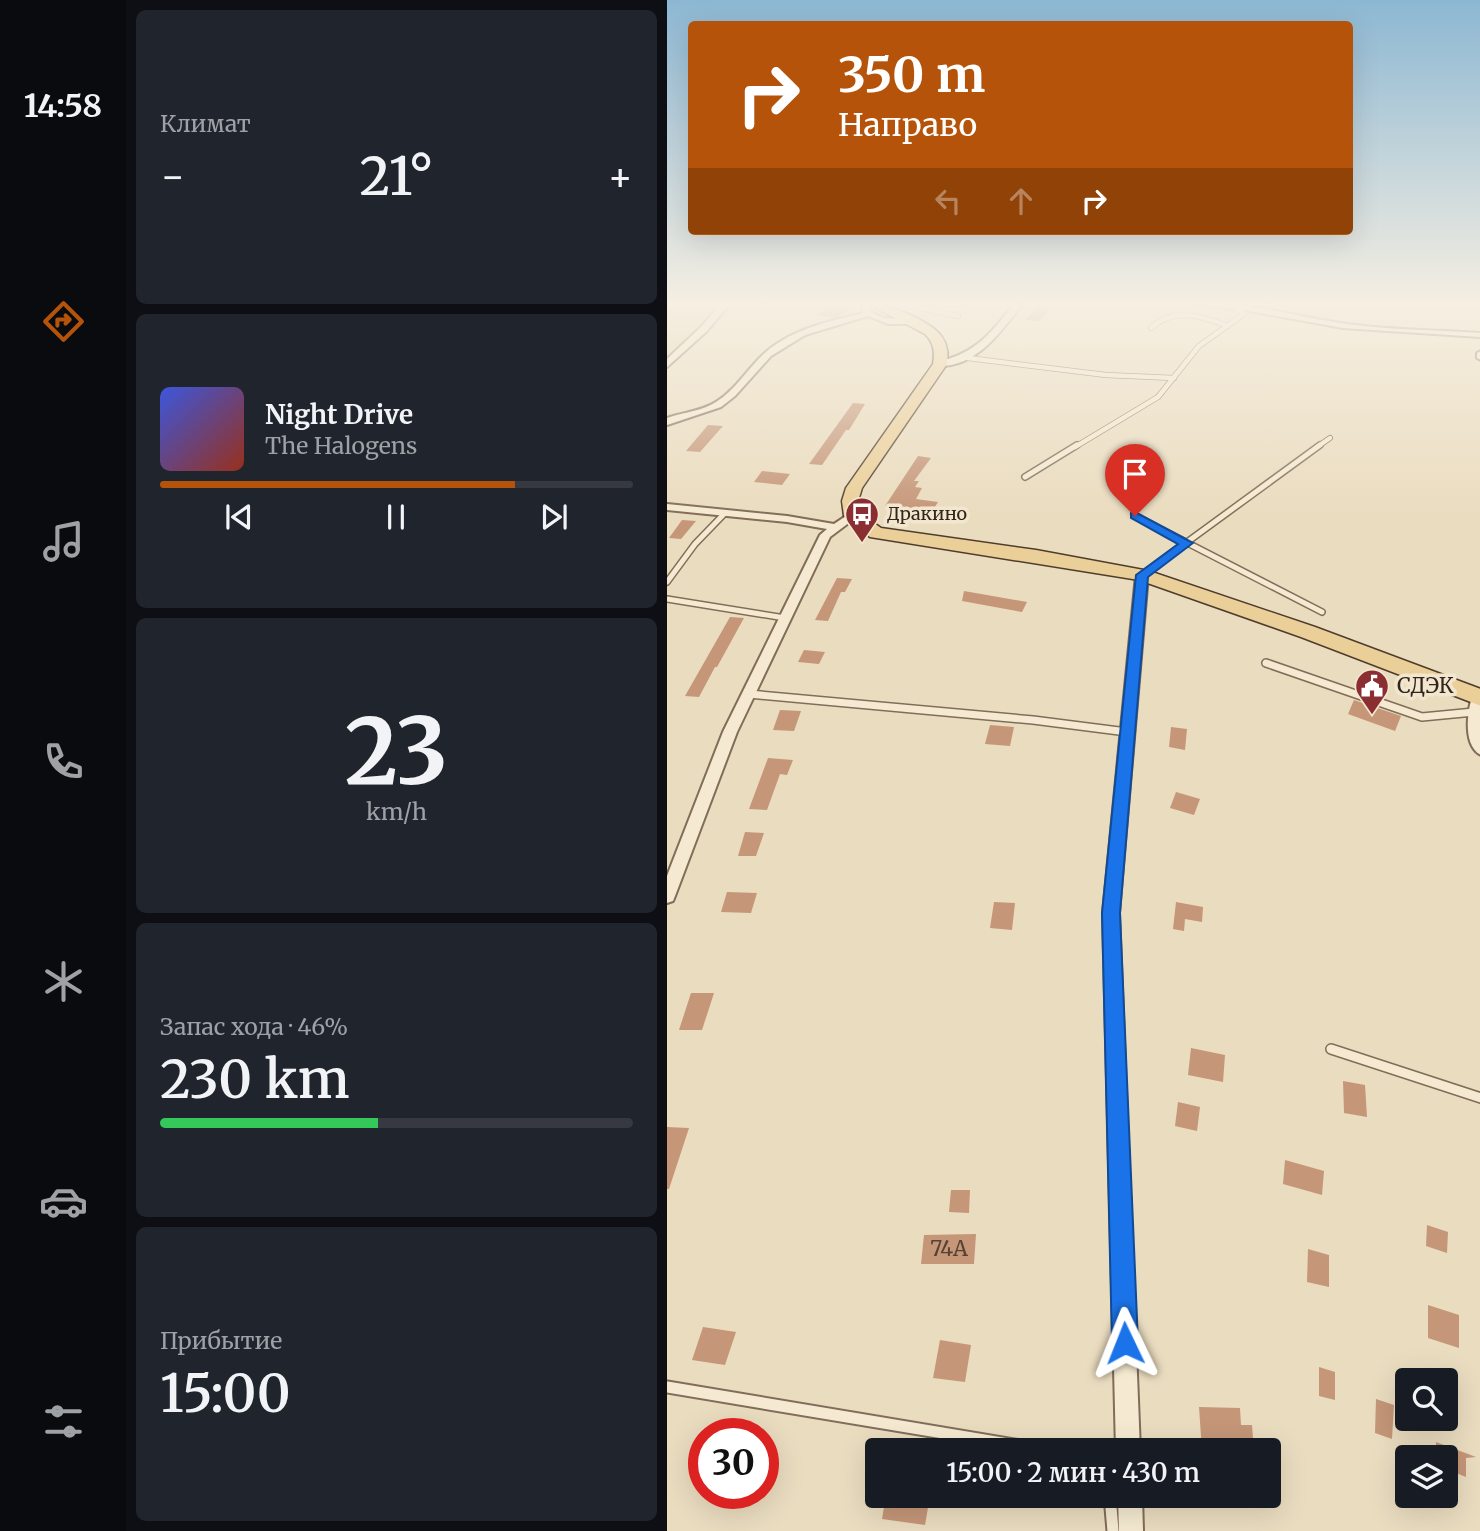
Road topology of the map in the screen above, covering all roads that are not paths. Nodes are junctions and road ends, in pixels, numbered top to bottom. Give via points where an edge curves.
1 (749, 373) edge
2 (933, 373) edge
3 (1093, 373) edge
4 (1178, 373) edge
5 (1174, 378) junction
6 (667, 422) edge
7 (1330, 438) dead end
8 (1025, 477) dead end
9 (667, 507) edge
10 (725, 513) junction
11 (853, 516) junction
12 (1135, 516) dead end
13 (834, 527) junction
14 (1187, 543) junction
15 (1142, 575) junction
16 (667, 582) edge
17 (667, 599) edge
18 (1322, 612) dead end
19 (785, 618) junction
20 (1266, 663) dead end
21 (749, 694) junction
22 (1478, 703) edge
23 (1128, 733) junction
24 (1480, 750) edge
25 (667, 896) edge
26 (1331, 1049) dead end
27 (1480, 1098) edge
28 (667, 1387) edge
29 (973, 1438) edge
30 (1128, 1438) edge
31 (1111, 1508) edge
32 (1130, 1508) edge
33 (1113, 1531) edge
34 (1131, 1531) edge

1 - 6 street via 721,403
2 - 11 main road via 854,488 850,501
3 - 5 lane
4 - 5 lane
5 - 8 lane via 1158,397
7 - 14 lane
9 - 10 street
10 - 13 street
10 - 16 lane
11 - 13 street
11 - 15 main road via 883,535
12 - 14 lane
13 - 19 street via 825,535
14 - 15 lane
14 - 18 lane
15 - 22 main road via 1308,632
15 - 23 street
17 - 19 lane
19 - 21 street
20 - 22 lane via 1422,717
21 - 23 lane
21 - 25 street
22 - 24 street via 1473,731
23 - 30 street via 1111,913
26 - 27 lane
28 - 29 lane
31 - 33 lane
32 - 34 street

